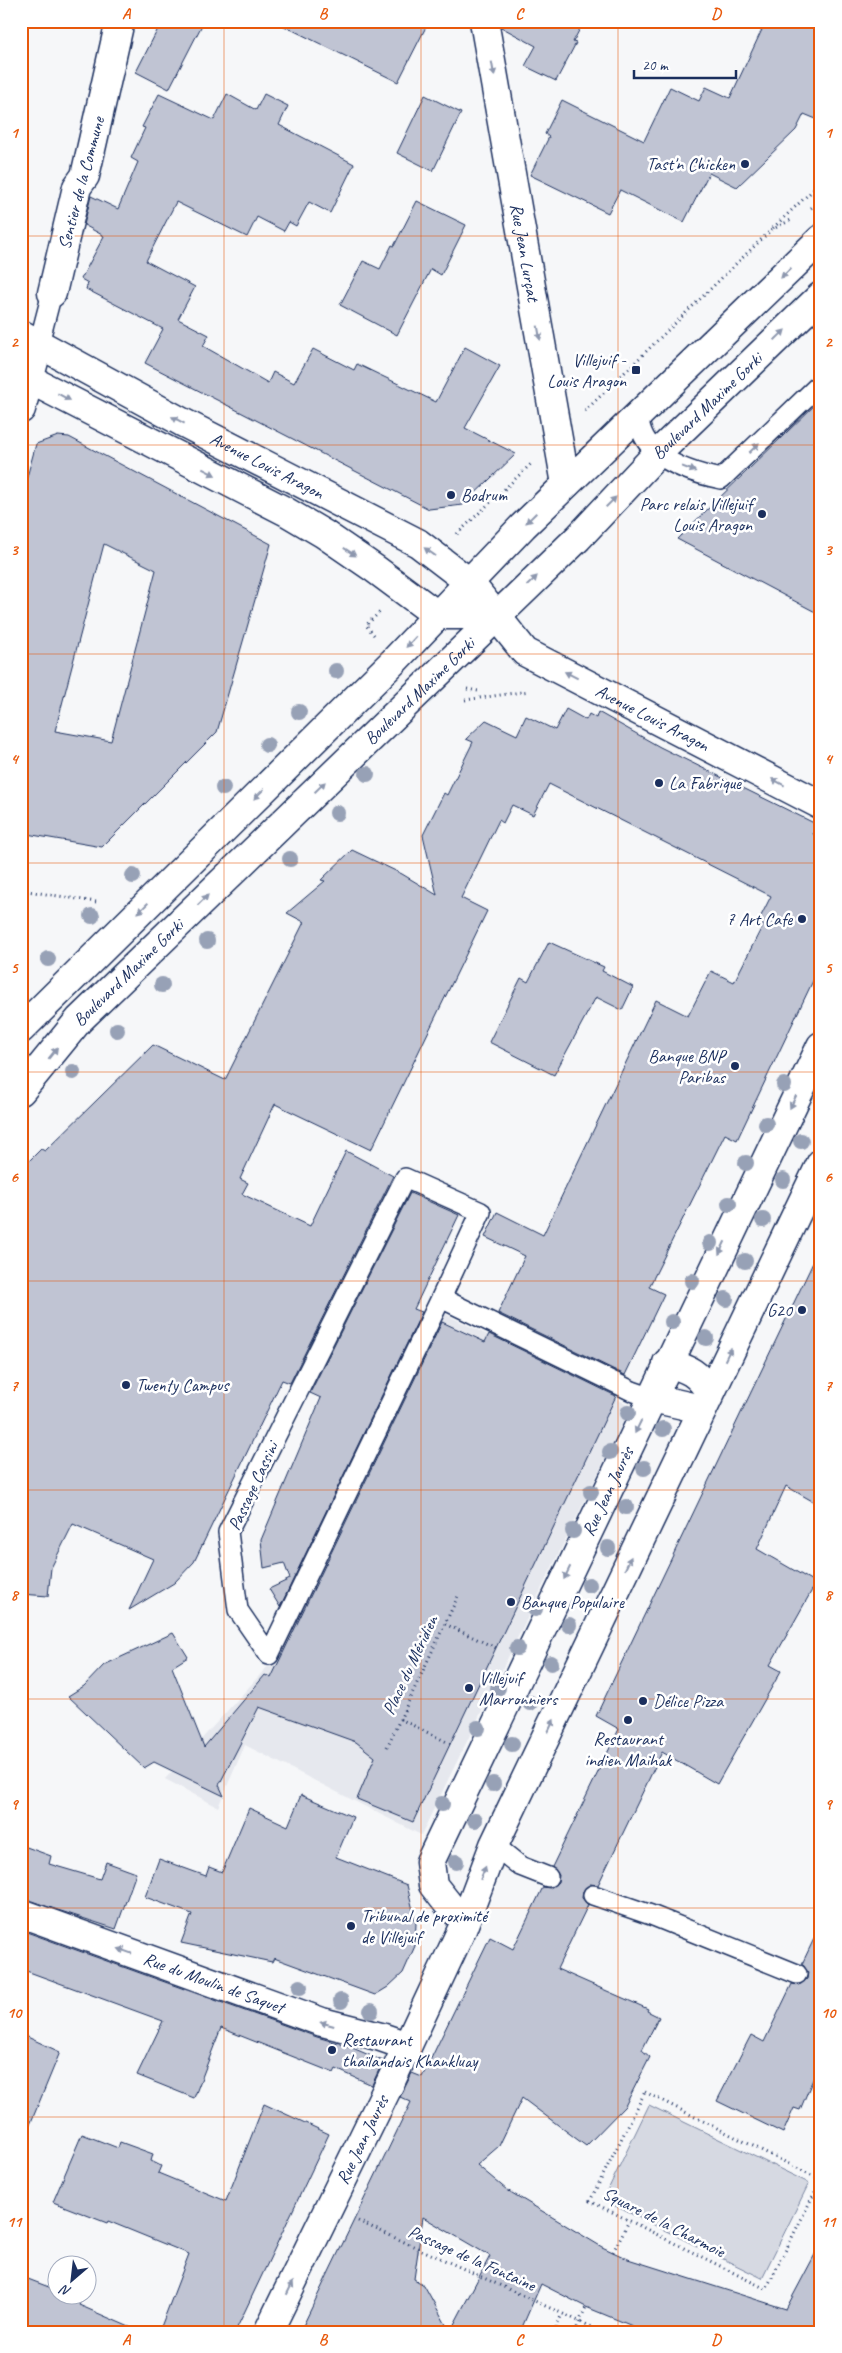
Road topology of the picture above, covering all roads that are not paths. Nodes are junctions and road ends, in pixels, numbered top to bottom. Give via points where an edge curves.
1 (120, 21) edge
2 (484, 21) edge
3 (821, 239) edge
4 (52, 293) joint
5 (821, 296) edge
6 (30, 338) edge
7 (25, 377) edge
8 (821, 383) edge
9 (21, 409) edge
10 (639, 414) junction
11 (657, 454) junction
12 (566, 484) junction
13 (469, 582) junction
14 (436, 615) junction
15 (497, 615) junction
16 (821, 805) edge
17 (21, 1029) edge
18 (819, 1055) edge
19 (21, 1090) edge
20 (821, 1163) edge
21 (441, 1298) junction
22 (667, 1363) junction
23 (652, 1398) junction
24 (706, 1401) junction
25 (494, 1845) junction
26 (548, 1877) dead end
27 (593, 1895) dead end
28 (21, 1913) edge
29 (465, 1919) junction
30 (797, 1974) dead end
31 (407, 2046) junction
32 (268, 2332) edge

1 - 4 main road, Sentier de la Commune via 85,176 76,187
2 -> 12 main road, Rue Jean Lurçat
3 -> 10 main road, Boulevard Maxime Gorki
4 - 6 lane, Sentier de la Commune
11 -> 5 main road, Boulevard Maxime Gorki
6 - 7 main road
13 -> 6 main road, Avenue Louis Aragon via 418,543 191,427
7 - 9 main road
7 -> 14 main road, Avenue Louis Aragon via 324,534
11 -> 8 lane via 721,480
10 - 11 lane via 640,430
10 - 12 main road, Boulevard Maxime Gorki
15 -> 11 main road, Boulevard Maxime Gorki via 578,538
12 -> 13 main road, Boulevard Maxime Gorki
13 - 14 main road, Boulevard Maxime Gorki
13 - 15 main road, Avenue Louis Aragon
14 - 15 main road
14 -> 17 main road, Boulevard Maxime Gorki via 387,668
16 -> 15 main road, Avenue Louis Aragon via 525,652
19 -> 15 main road, Boulevard Maxime Gorki via 79,1020
18 -> 22 main road, Rue Jean Jaurès
24 -> 20 main road, Rue Jean Jaurès
21 - 21 lane, Passage Cassini via 481,1212 404,1178 228,1532 238,1610 269,1656
21 - 23 lane
22 - 23 main road, Rue Jean Jaurès
22 - 24 main road via 698,1376
23 - 24 main road
23 -> 29 main road, Rue Jean Jaurès via 430,1862 434,1885 452,1909
25 -> 24 main road, Rue Jean Jaurès
25 - 26 lane via 520,1866
29 -> 25 main road, Rue Jean Jaurès
27 - 30 lane
31 -> 28 main road, Rue du Moulin de Saquet via 322,2022
29 - 31 main road, Rue Jean Jaurès
32 -> 31 main road, Rue Jean Jaurès

